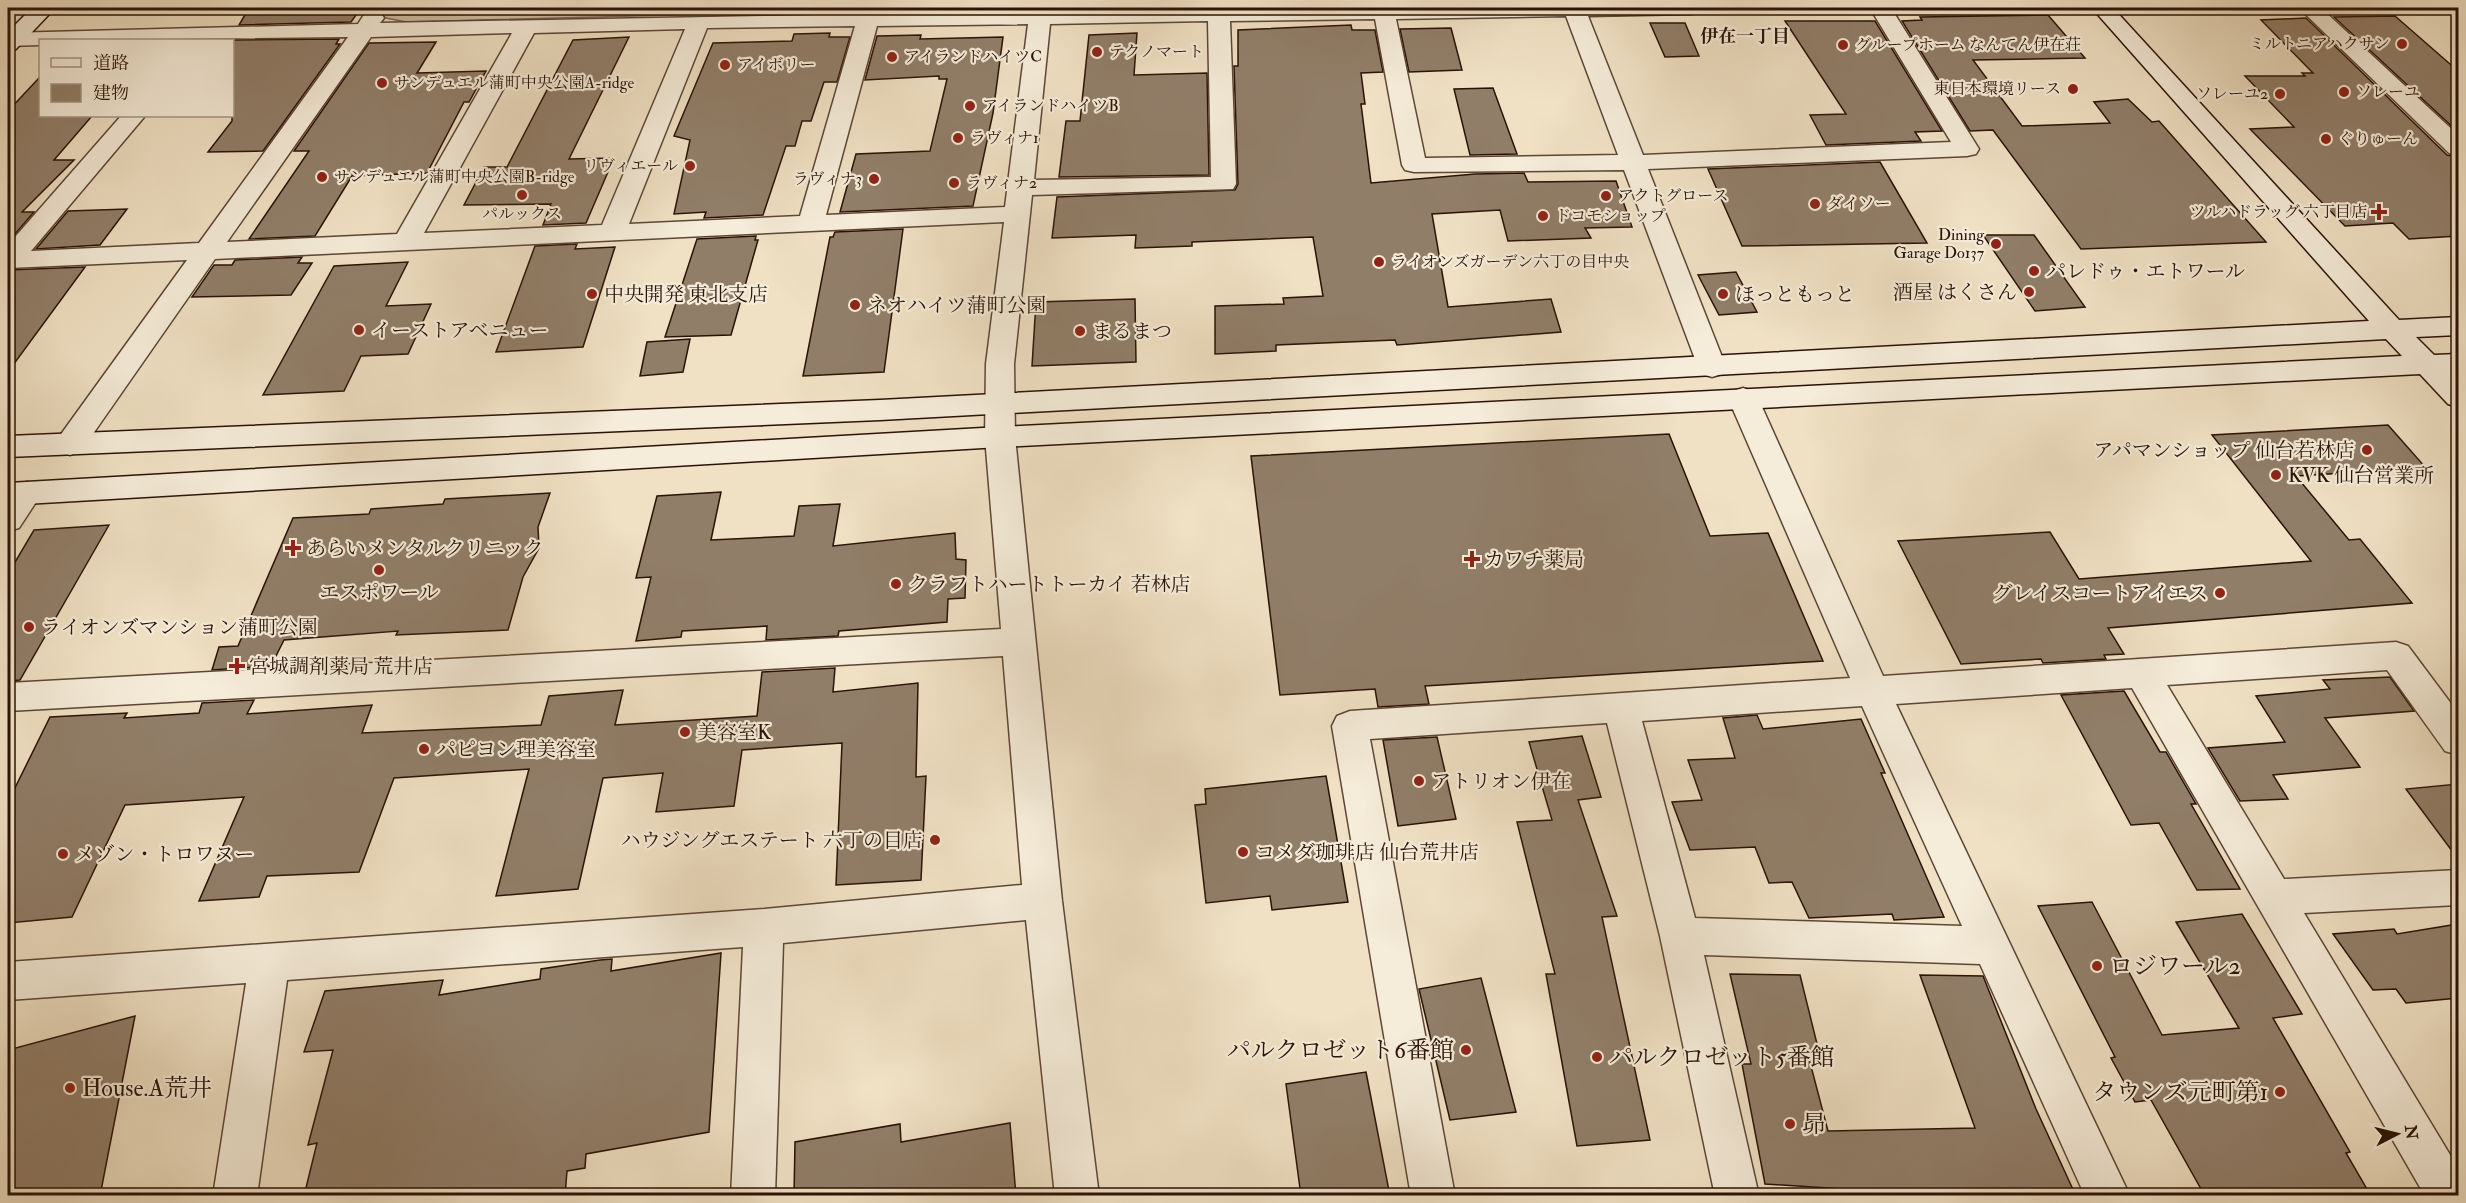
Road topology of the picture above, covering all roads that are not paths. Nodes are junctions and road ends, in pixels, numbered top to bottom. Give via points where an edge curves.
1 (44, 8) edge
2 (381, 8) edge
3 (1574, 8) edge
4 (1691, 8) edge
5 (1881, 8) edge
6 (2102, 8) edge
7 (2309, 8) edge
8 (1384, 12) junction
9 (221, 13) dead end
10 (1040, 13) edge
11 (1219, 15) junction
12 (868, 20) junction
13 (699, 22) junction
14 (526, 27) junction
15 (365, 30) junction
16 (200, 38) edge
17 (136, 39) edge
18 (9, 41) edge
19 (39, 41) edge
20 (132, 117) edge
21 (2458, 148) edge
22 (1635, 162) junction
23 (1019, 201) junction
24 (811, 224) junction
25 (612, 232) junction
26 (406, 242) junction
27 (207, 251) junction
28 (2458, 326) edge
29 (2392, 329) junction
30 (2458, 363) edge
31 (2428, 365) junction
32 (1712, 367) junction
33 (2458, 397) edge
34 (1743, 398) junction
35 (1001, 405) junction
36 (1000, 437) junction
37 (70, 444) junction
38 (8, 447) edge
39 (17, 493) edge
40 (8, 520) edge
41 (1018, 642) junction
42 (2142, 674) junction
43 (1873, 692) junction
44 (8, 697) edge
45 (1621, 710) junction
46 (2458, 740) edge
47 (2458, 887) edge
48 (2274, 897) junction
49 (1043, 901) junction
50 (764, 927) junction
51 (1680, 936) junction
52 (1992, 946) junction
53 (269, 963) junction
54 (8, 981) edge
55 (235, 1196) edge
56 (753, 1196) edge
57 (1077, 1196) edge
58 (1433, 1196) edge
59 (1737, 1196) edge
60 (2108, 1196) edge
61 (2450, 1196) edge

1 - 18 street
2 - 15 street
3 - 4 street
3 - 8 street
3 - 22 street
5 - 22 street via 1966,149
6 - 29 street
7 - 21 street
8 - 11 street
8 - 22 street via 1414,165
9 - 16 street
10 - 11 street
10 - 12 street
10 - 23 street
11 - 23 street via 1224,184
12 - 13 street
12 - 24 street
13 - 14 street
13 - 25 street
14 - 15 street
14 - 26 street
15 - 16 street
15 - 27 street
16 - 17 street
18 - 19 street
20 - 27 street via 9,260
22 - 32 street
23 - 24 street
23 - 35 street via 1000,364
24 - 25 street
25 - 26 street
26 - 27 street
27 - 37 street
28 - 29 street
29 - 31 street
29 - 32 street
30 - 31 street
31 - 33 street
31 - 34 street
32 - 35 street
34 - 36 street
34 - 43 street
35 - 36 street
35 - 37 street
36 - 39 street
36 - 41 street
37 - 38 street
39 - 40 street
41 - 44 street
41 - 49 street
42 - 43 street
42 - 46 street via 2396,656
42 - 48 street
43 - 45 street
43 - 52 street
45 - 51 street
45 - 58 street via 1350,726
47 - 48 street
48 - 61 street
49 - 50 street
49 - 57 street
50 - 53 street
50 - 56 street
51 - 52 street
51 - 59 street
52 - 60 street
53 - 54 street
53 - 55 street

